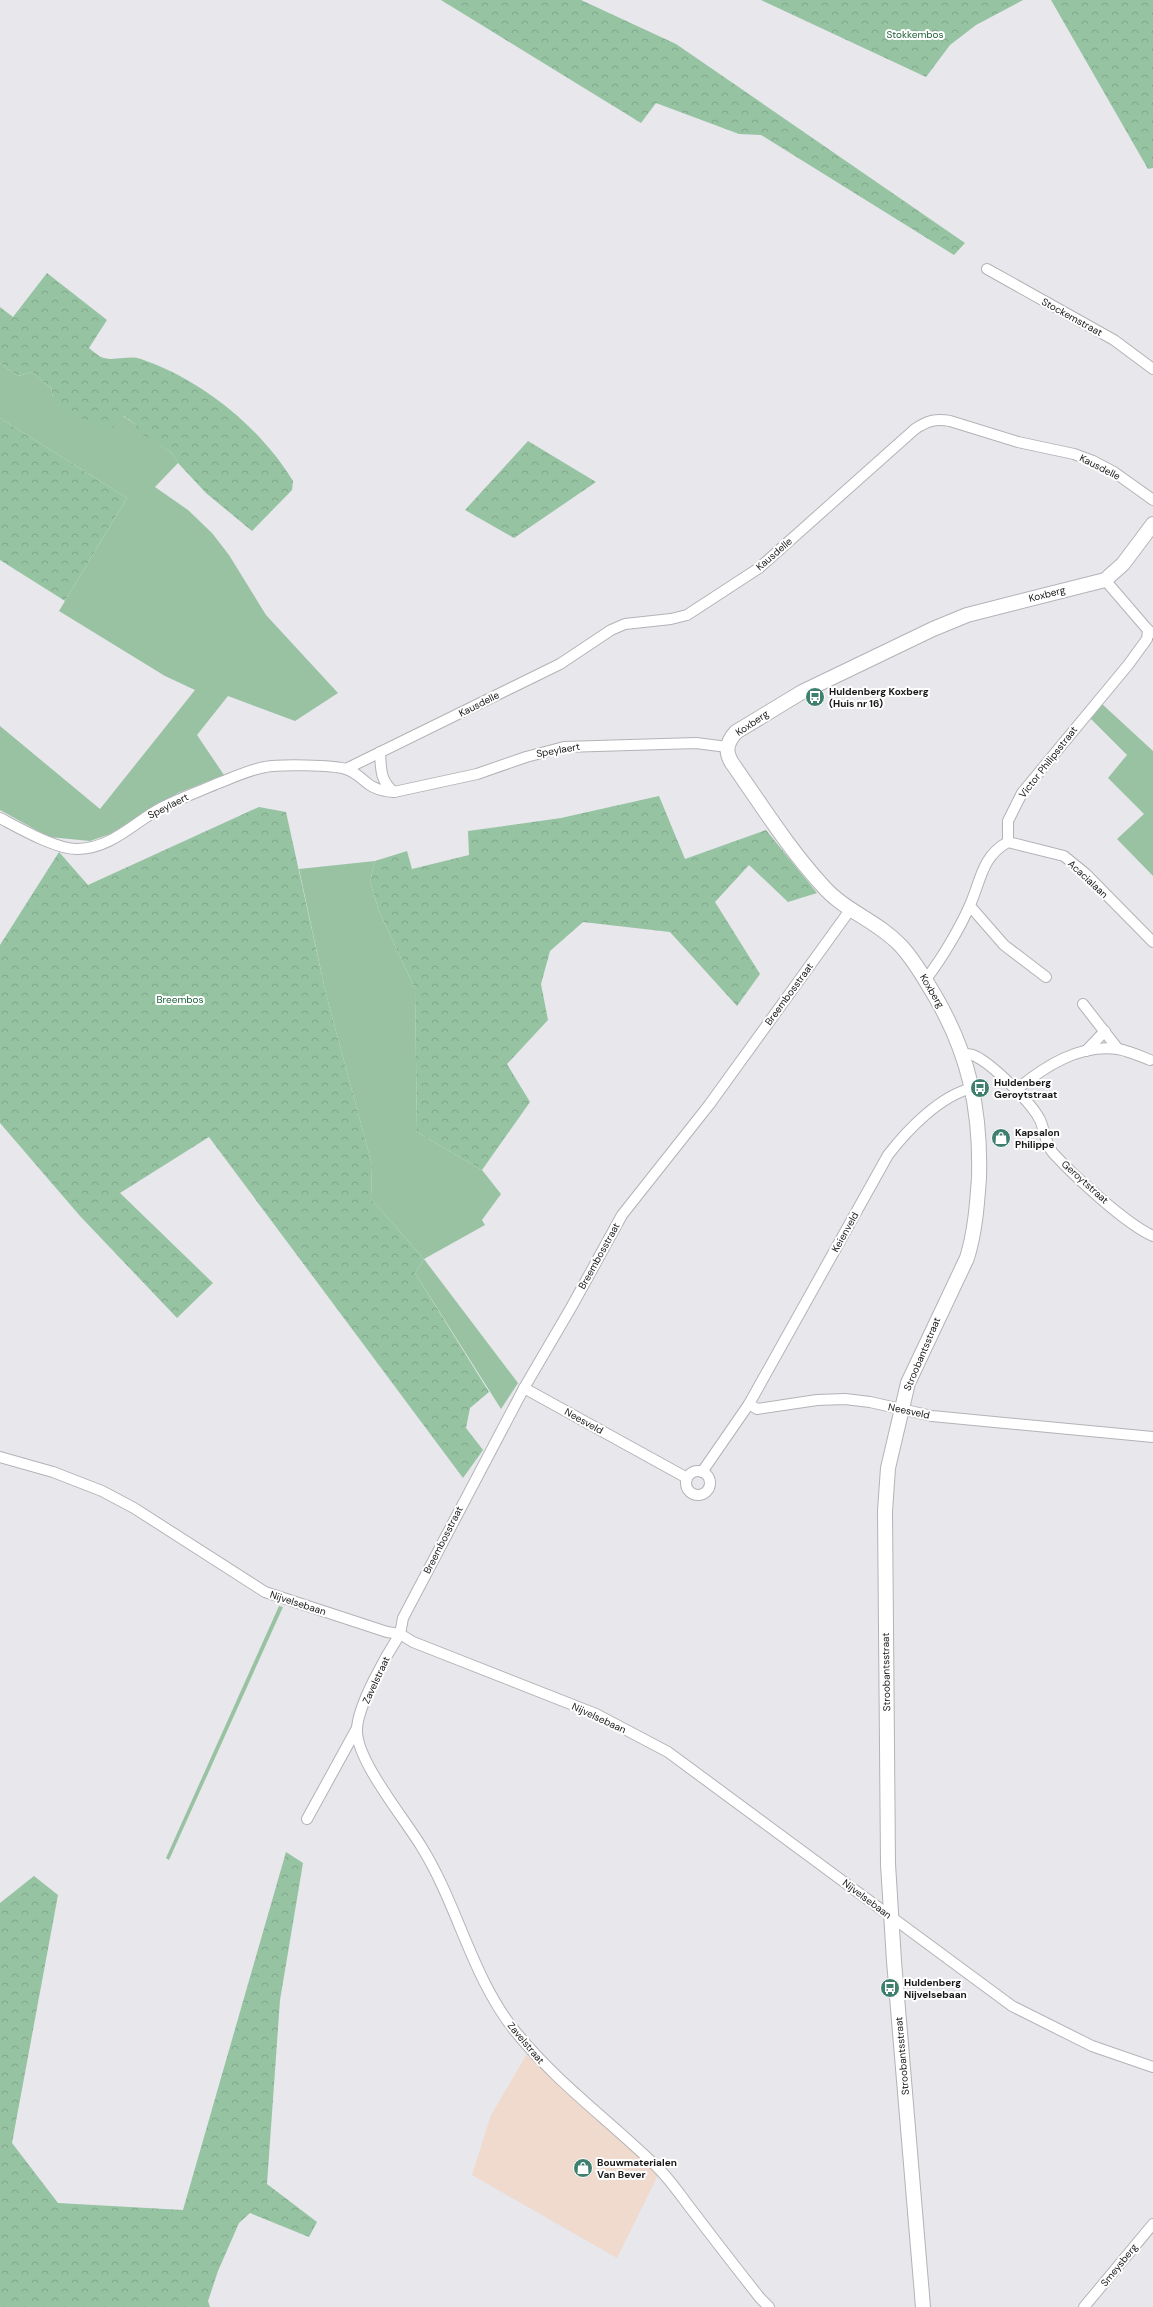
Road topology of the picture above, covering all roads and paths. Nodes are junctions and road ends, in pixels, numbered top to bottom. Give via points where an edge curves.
1 (987, 269) dead end
2 (1153, 369) edge
3 (1153, 500) edge
4 (1153, 524) edge
5 (1105, 580) junction
6 (1150, 631) edge
7 (727, 747) junction
8 (380, 752) junction
9 (346, 769) junction
10 (394, 792) junction
11 (0, 818) edge
12 (1008, 842) junction
13 (970, 906) junction
14 (850, 910) junction
15 (1153, 942) edge
16 (1046, 976) dead end
17 (926, 979) junction
18 (1083, 1004) dead end
19 (1106, 1031) junction
20 (1118, 1049) junction
21 (1086, 1051) junction
22 (964, 1055) junction
23 (1150, 1060) dead end
24 (972, 1088) junction
25 (1016, 1090) junction
26 (1153, 1236) edge
27 (524, 1388) junction
28 (748, 1404) junction
29 (901, 1409) junction
30 (1153, 1437) edge
31 (0, 1457) edge
32 (702, 1472) junction
33 (687, 1478) junction
34 (400, 1634) junction
35 (357, 1728) junction
36 (308, 1819) dead end
37 (891, 1918) junction
38 (1153, 2067) edge
39 (1153, 2224) edge
40 (769, 2307) edge
41 (924, 2307) edge
42 (1084, 2307) edge

1 - 2 street, Stockemstraat via 1114,340
3 - 8 street, Kausdelle via 1114,472 1074,454 1018,442 950,421 930,420 915,429 759,568 692,612 671,620 625,624 611,630 560,664
4 - 5 street, Koxberg via 1123,564
5 - 6 street, Victor Philipsstraat
5 - 7 street, Koxberg via 967,615 920,635 844,670 783,703 736,732 730,738
6 - 12 street, Victor Philipsstraat via 1147,640 1128,665 1022,793 1008,820
7 - 10 street, Speylaert via 696,743 564,747 477,774
7 - 14 street, Koxberg via 730,760 808,869
8 - 9 street
8 - 10 street via 382,777 386,786
9 - 10 street, Speylaert via 369,786 381,791
9 - 11 street, Speylaert via 280,765 253,769 160,808 113,840 94,847 77,849 60,846
12 - 13 street via 997,847 985,864
12 - 15 street, Acacialaan via 1064,856 1086,874
13 - 16 street via 1004,945
13 - 17 street
14 - 17 street, Koxberg via 900,945
14 - 27 street, Breembosstraat via 709,1105 622,1215
17 - 22 street, Koxberg via 946,1014
18 - 19 street
19 - 20 street
19 - 21 street
20 - 21 street
20 - 23 street
21 - 25 street via 1055,1062
22 - 24 street, Stroobantsstraat
22 - 25 street, Geroytstraat via 975,1056
24 - 28 street, Keienveld via 954,1094 905,1133 888,1155
24 - 29 street, Stroobantsstraat via 977,1112 979,1164 977,1210 972,1241 967,1258 918,1359
25 - 26 street, Geroytstraat via 1040,1119 1052,1152 1135,1226
27 - 33 street, Neesveld
27 - 34 street, Breembosstraat via 403,1618
28 - 29 street, Neesveld via 757,1409 817,1400 845,1399
28 - 32 street
29 - 30 street, Neesveld via 932,1416
29 - 37 street, Stroobantsstraat via 888,1468 885,1511 888,1864
31 - 34 street, Nijvelsebaan via 53,1472 102,1491 134,1508 265,1592
32 - 33 street via 696,1471
32 - 33 street via 709,1481 708,1488 699,1495 689,1491
34 - 35 street, Zavelstraat via 374,1681
34 - 37 street, Nijvelsebaan via 413,1642 596,1714 668,1752
35 - 36 street, Zavelstraat
35 - 40 street, Zavelstraat via 363,1755 432,1864 466,1946 497,2007 544,2064 669,2179
37 - 38 street, Nijvelsebaan via 1012,2006 1092,2046
37 - 41 street, Stroobantsstraat
39 - 42 street, Smeysberg

